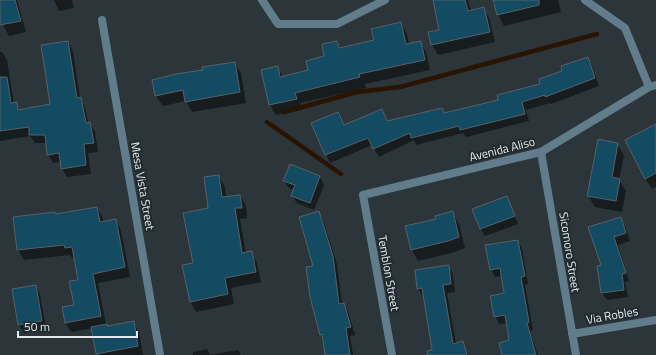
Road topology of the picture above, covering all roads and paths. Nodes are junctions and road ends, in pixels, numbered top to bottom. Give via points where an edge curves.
1 (262, 0) edge
2 (385, 0) edge
3 (585, 0) edge
4 (102, 20) dead end
5 (653, 86) edge
6 (541, 152) junction
7 (363, 195) joint
8 (656, 320) edge
9 (572, 334) junction
10 (160, 355) edge
11 (392, 355) edge
12 (576, 355) edge

1 - 2 street via 278,24 337,24
3 - 5 street via 625,28
4 - 10 street, Mesa Vista Street
5 - 6 street, Avenida Aliso
6 - 7 street, Avenida Aliso
6 - 9 street, Sicomoro Street
7 - 11 street, Temblon Street
8 - 9 street, Via Robles
9 - 12 street, Sicomoro Street

